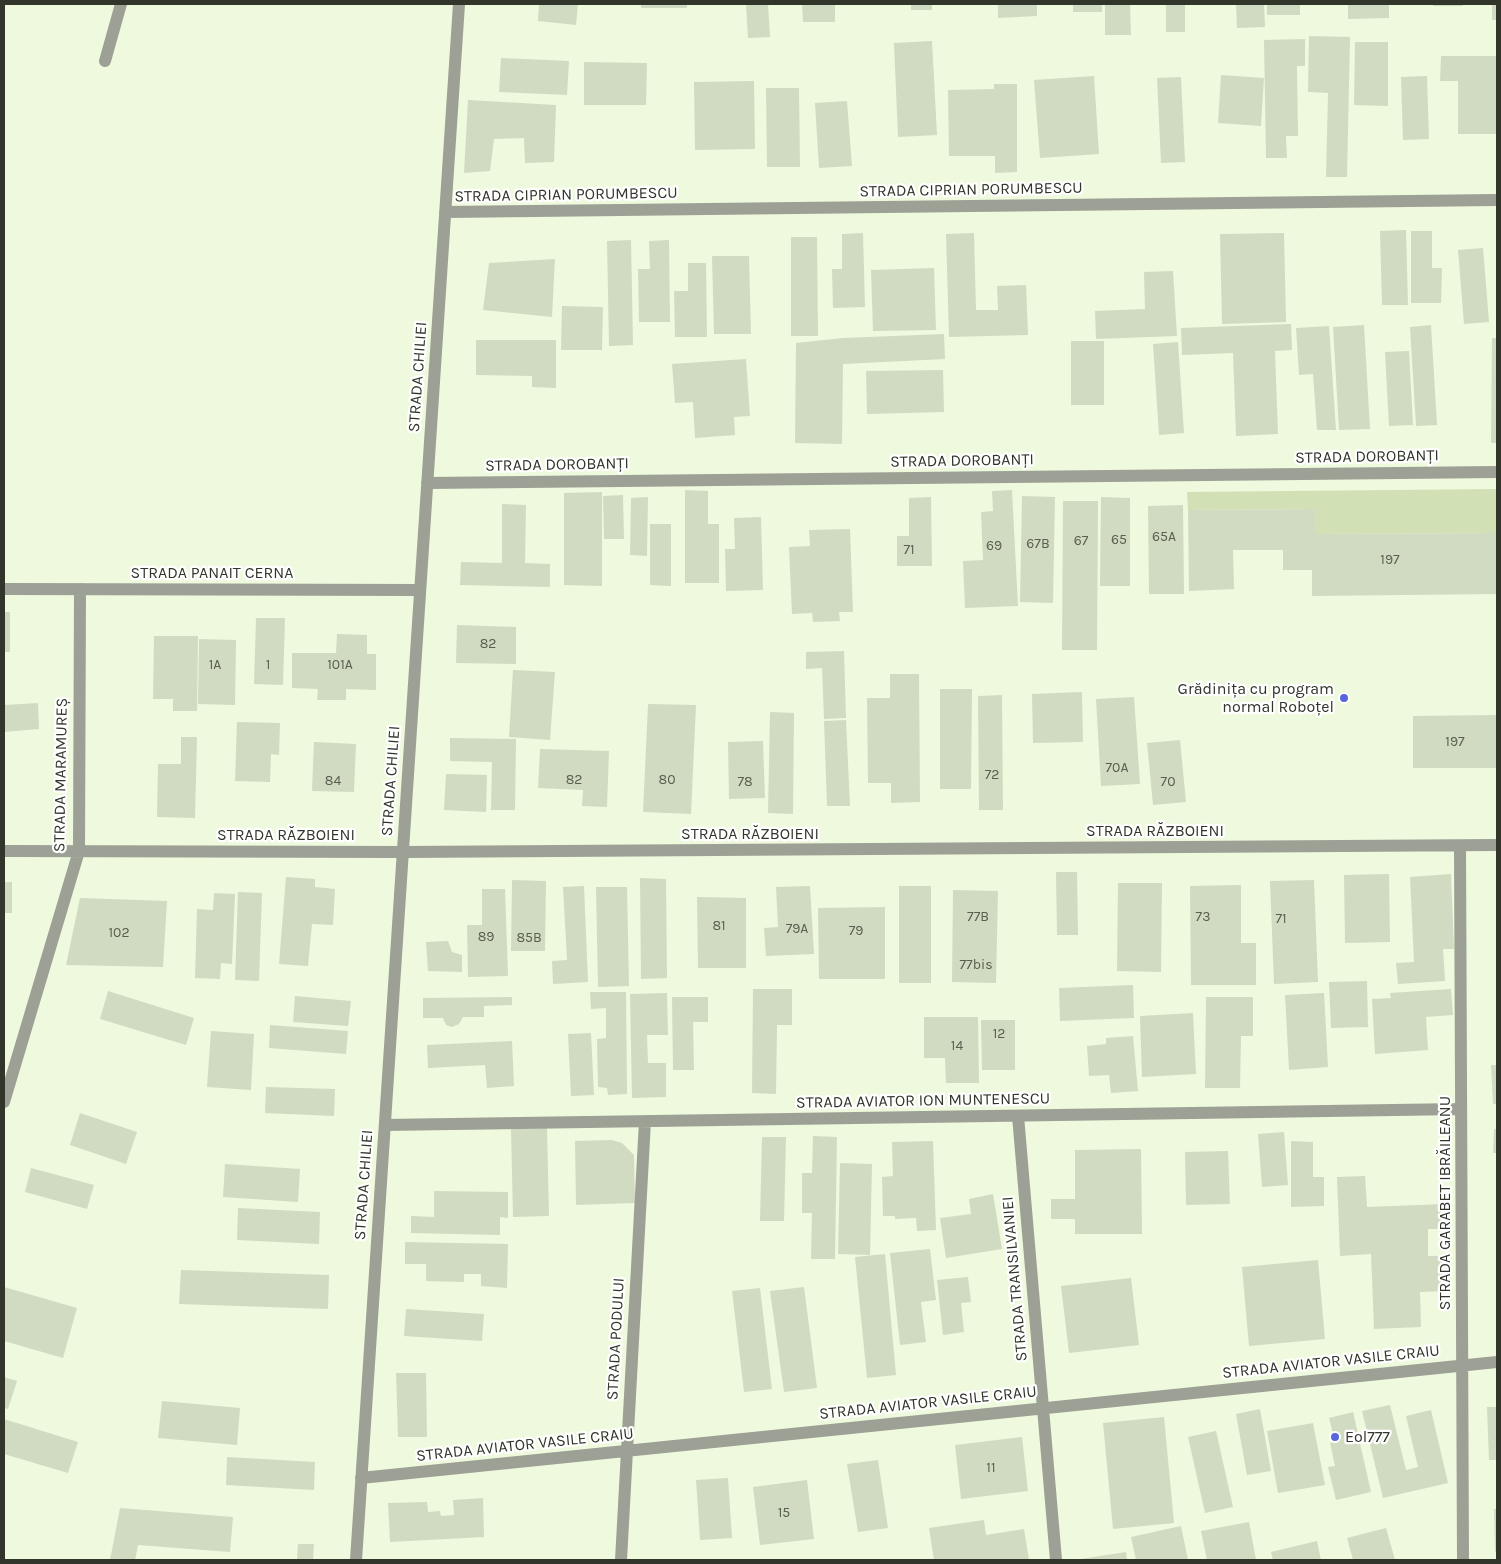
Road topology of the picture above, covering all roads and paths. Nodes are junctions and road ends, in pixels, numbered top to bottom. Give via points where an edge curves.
1 (121, 4) edge
2 (459, 4) edge
3 (105, 61) dead end
4 (1497, 200) edge
5 (445, 212) junction
6 (1497, 472) edge
7 (427, 483) junction
8 (4, 589) edge
9 (80, 589) junction
10 (420, 590) junction
11 (1497, 845) edge
12 (1460, 846) junction
13 (4, 851) edge
14 (79, 851) junction
15 (403, 852) junction
16 (4, 1102) edge
17 (1461, 1109) junction
18 (1018, 1116) junction
19 (645, 1121) junction
20 (385, 1125) junction
21 (1497, 1362) edge
22 (1462, 1366) junction
23 (1042, 1408) junction
24 (626, 1450) junction
25 (361, 1478) junction
26 (356, 1560) edge
27 (621, 1560) edge
28 (1056, 1560) edge
29 (1463, 1560) edge

1 - 3 street
2 - 5 street, STRADA CHILIEI
4 - 5 street, STRADA CIPRIAN PORUMBESCU
5 - 7 street, STRADA CHILIEI
6 - 7 street, STRADA DOROBANȚI
7 - 10 street, STRADA CHILIEI
8 - 9 street, STRADA PANAIT CERNA
9 - 10 street, STRADA PANAIT CERNA
9 - 14 street, STRADA MARAMUREȘ
10 - 15 street, STRADA CHILIEI
11 - 12 street, STRADA RĂZBOIENI
12 - 15 street, STRADA RĂZBOIENI
12 - 17 street, STRADA GARABET IBRĂILEANU
13 - 14 street, STRADA RĂZBOIENI
14 - 15 street, STRADA RĂZBOIENI
14 - 16 street, STRADA MARAMUREȘ
15 - 20 street, STRADA CHILIEI
17 - 18 street, STRADA AVIATOR ION MUNTENESCU
17 - 22 street, STRADA GARABET IBRĂILEANU
18 - 19 street, STRADA AVIATOR ION MUNTENESCU
18 - 23 street, STRADA TRANSILVANIEI
19 - 20 street, STRADA AVIATOR ION MUNTENESCU
19 - 24 street, STRADA PODULUI
20 - 25 street, STRADA CHILIEI
21 - 22 street, STRADA AVIATOR VASILE CRAIU
22 - 23 street, STRADA AVIATOR VASILE CRAIU
22 - 29 street, STRADA GARABET IBRĂILEANU
23 - 24 street, STRADA AVIATOR VASILE CRAIU
23 - 28 street, STRADA TRANSILVANIEI
24 - 25 street, STRADA AVIATOR VASILE CRAIU
24 - 27 street, STRADA PODULUI
25 - 26 street, STRADA CHILIEI

